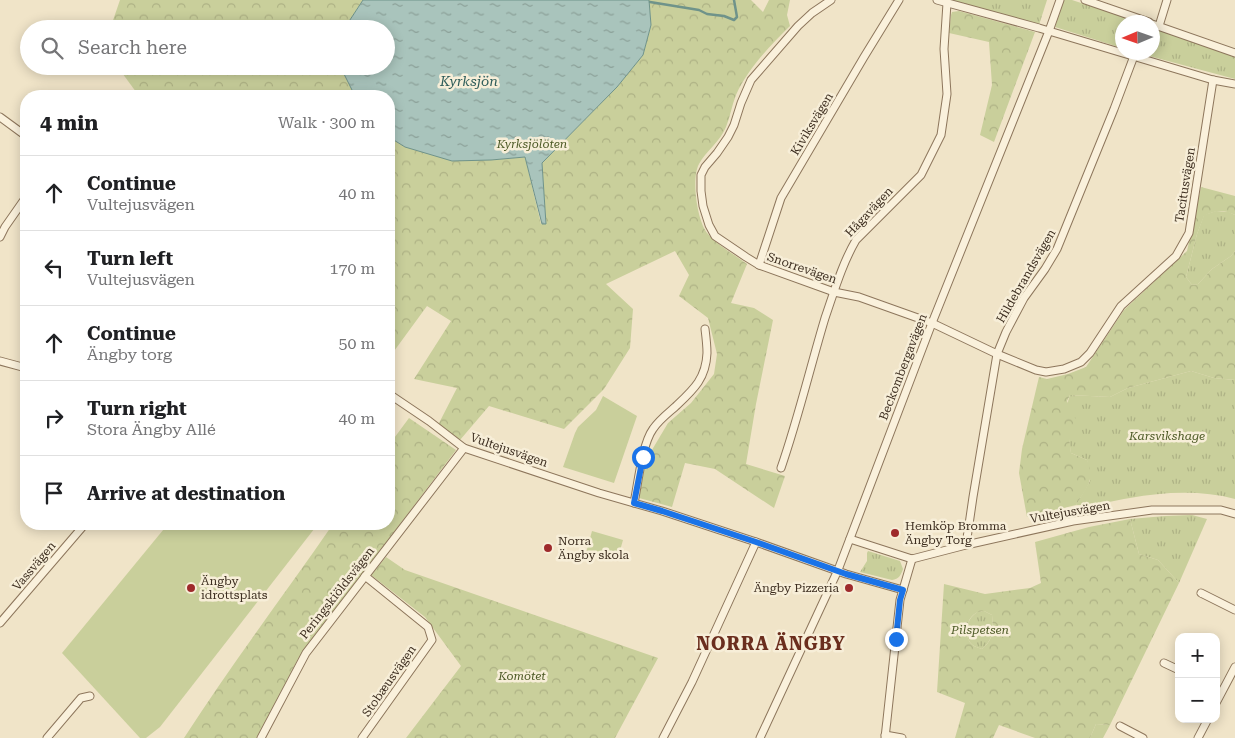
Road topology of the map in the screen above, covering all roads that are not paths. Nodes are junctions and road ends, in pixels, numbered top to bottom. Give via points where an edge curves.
1 (831, 0) edge
2 (899, 0) edge
3 (937, 0) edge
4 (1060, 0) edge
5 (1085, 0) edge
6 (1167, 0) edge
7 (947, 3) junction
8 (1128, 15) edge
9 (1159, 15) edge
10 (1160, 26) edge
11 (1049, 31) junction
12 (1115, 50) edge
13 (1235, 52) edge
14 (1132, 60) edge
15 (1147, 60) edge
16 (1213, 80) junction
17 (1235, 84) edge
18 (0, 116) edge
19 (20, 131) edge
20 (20, 206) edge
21 (0, 237) edge
22 (759, 265) junction
23 (834, 292) junction
24 (932, 322) junction
25 (705, 329) dead end
26 (997, 354) junction
27 (0, 361) edge
28 (20, 366) edge
29 (395, 398) edge
30 (464, 448) junction
31 (781, 468) dead end
32 (634, 503) junction
33 (1235, 514) edge
34 (80, 530) edge
35 (850, 539) junction
36 (756, 542) junction
37 (966, 545) junction
38 (912, 559) junction
39 (838, 570) junction
40 (365, 576) junction
41 (903, 590) junction
42 (1200, 593) dead end
43 (1235, 610) edge
44 (0, 623) edge
45 (1164, 663) dead end
46 (1235, 666) edge
47 (1175, 668) edge
48 (1220, 688) edge
49 (90, 696) dead end
50 (1206, 723) edge
51 (1120, 726) dead end
52 (885, 736) edge
53 (47, 738) edge
54 (260, 738) edge
55 (362, 738) edge
56 (663, 738) edge
57 (760, 738) edge
58 (902, 738) edge
59 (1143, 738) edge
60 (1198, 738) edge

1 - 22 street, Snorrevägen via 798,26 751,80 728,138 701,175 703,206 715,236
2 - 22 street, Kiviksvägen via 781,198
3 - 7 street
4 - 11 street, Beckombergavägen
5 - 8 street
6 - 9 street
7 - 11 street
7 - 23 street, Hågavägen via 944,48 947,94 941,135 921,175 856,240
10 - 13 street
11 - 12 street
11 - 24 street, Beckombergavägen
14 - 26 street, Hildebrandsvägen via 1057,249 1024,298
15 - 16 street
16 - 17 street
16 - 26 street, Tacitusvägen via 1188,233 1176,256 1121,306 1081,362 1046,372
18 - 19 street
20 - 21 street
22 - 23 street, Snorrevägen
23 - 24 street, Snorrevägen via 859,297
23 - 31 street, Hågavägen
24 - 26 street, Tacitusvägen
24 - 35 street, Beckombergavägen
25 - 32 street via 707,353 704,374 700,382 652,430
26 - 37 street, Hildebrandsvägen
27 - 28 street
29 - 30 street, Vultejusvägen
30 - 32 street, Vultejusvägen
30 - 40 street, Peringskiöldsvägen
32 - 36 street, Vultejusvägen
33 - 37 street, Vultejusvägen via 1220,510 1152,510 1073,522
34 - 44 street, Vassvägen
35 - 38 street
35 - 39 street, Beckombergavägen
36 - 39 street, Vultejusvägen
36 - 56 street
37 - 38 street, Vultejusvägen
38 - 41 street
39 - 41 street, Vultejusvägen
39 - 57 street, Beckombergavägen
40 - 54 street, Peringskiöldsvägen via 306,653
40 - 55 street, Stobæusvägen via 428,627 432,640
41 - 52 street
42 - 43 street
45 - 47 street
46 - 48 street
49 - 53 street via 81,698
50 - 60 street
51 - 59 street
52 - 58 street

